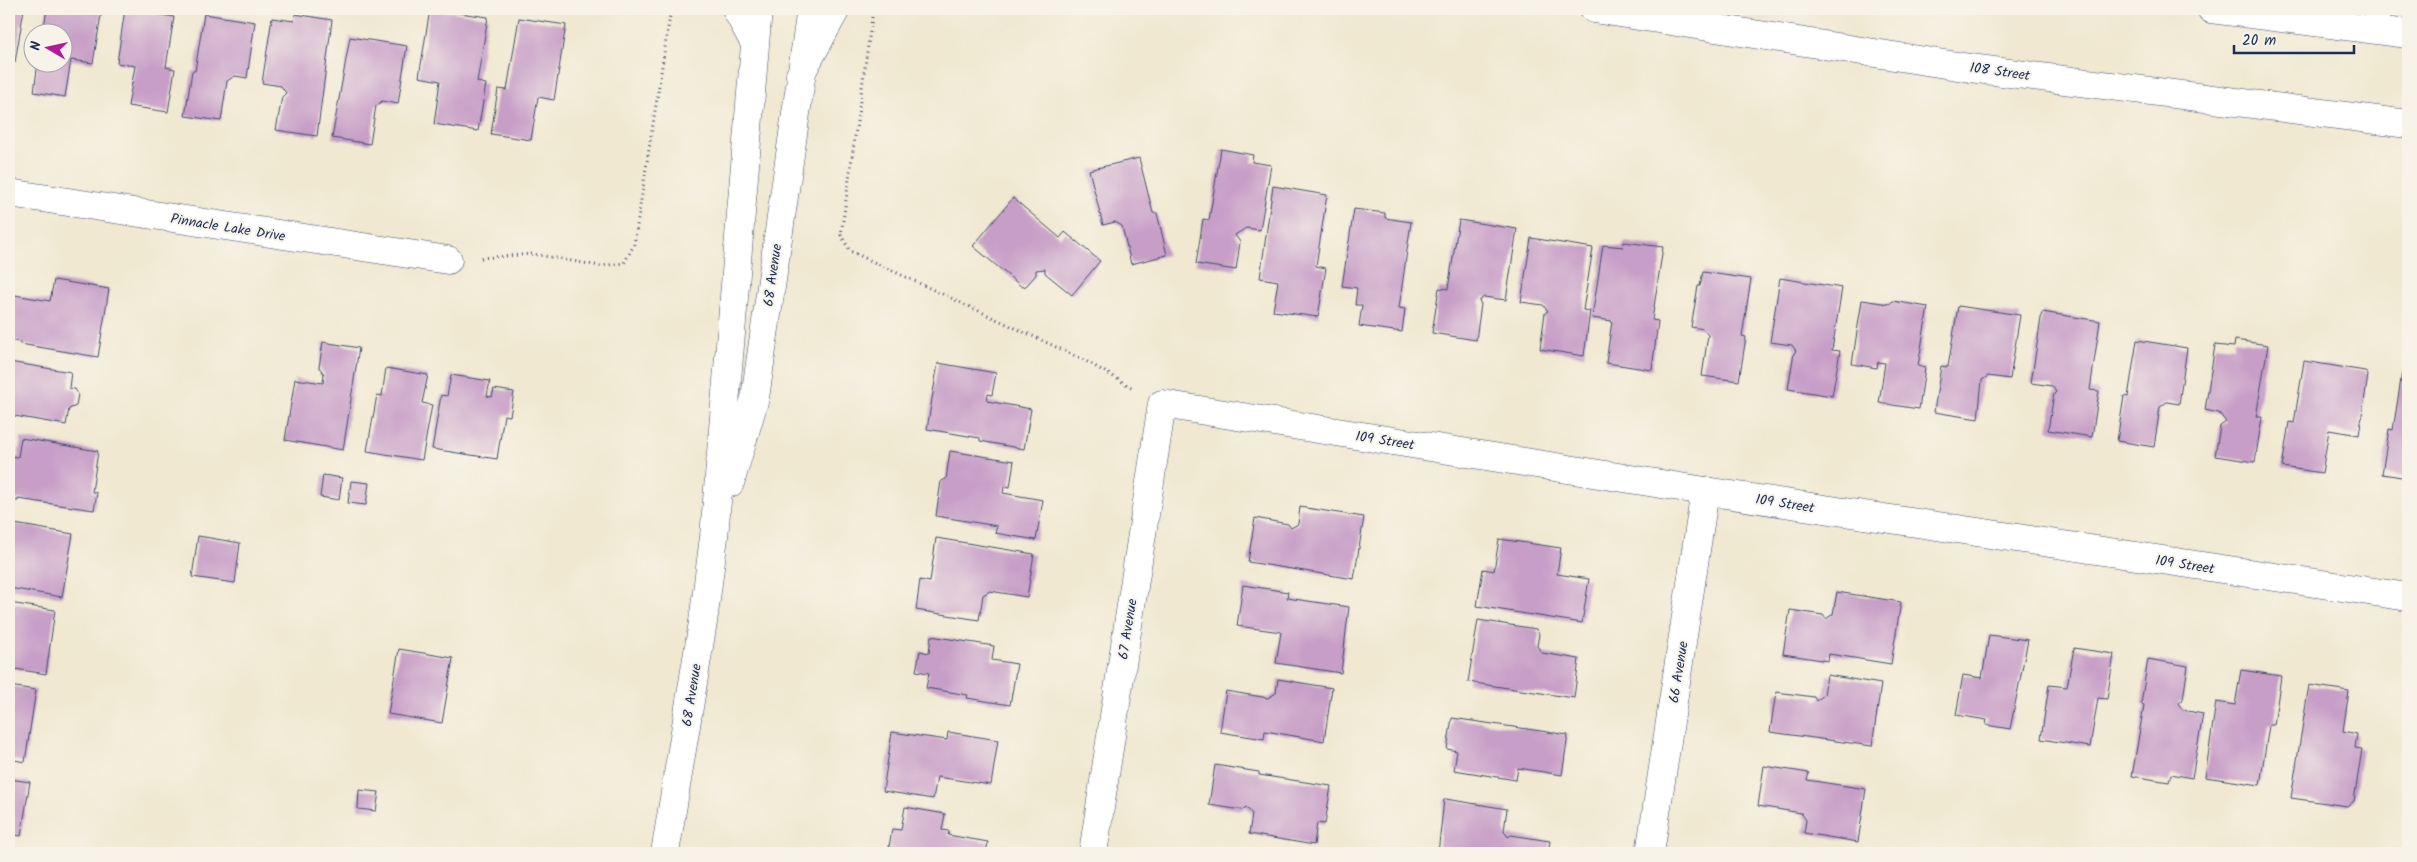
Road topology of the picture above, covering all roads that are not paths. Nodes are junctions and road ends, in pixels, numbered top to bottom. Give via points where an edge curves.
1 (736, 9) edge
2 (758, 9) edge
3 (811, 9) edge
4 (836, 9) edge
5 (1594, 9) edge
6 (2211, 9) edge
7 (2408, 34) edge
8 (754, 42) junction
9 (800, 75) junction
10 (2408, 124) edge
11 (9, 193) edge
12 (448, 260) road end
13 (1162, 404) joint
14 (1705, 491) junction
15 (714, 537) junction
16 (2408, 597) edge
17 (665, 853) edge
18 (1092, 853) edge
19 (1650, 853) edge

1 - 8 main road
2 - 8 main road, 68 Avenue
3 - 9 main road, 68 Avenue
4 - 9 main road
5 - 10 main road, 108 Street via 1970,68
6 - 7 main road
8 - 15 main road, 68 Avenue
9 - 15 main road, 68 Avenue via 755,398
11 - 12 main road, Pinnacle Lake Drive
13 - 14 main road, 109 Street
13 - 18 main road, 67 Avenue
14 - 16 main road, 109 Street
14 - 19 main road, 66 Avenue
15 - 17 main road, 68 Avenue

